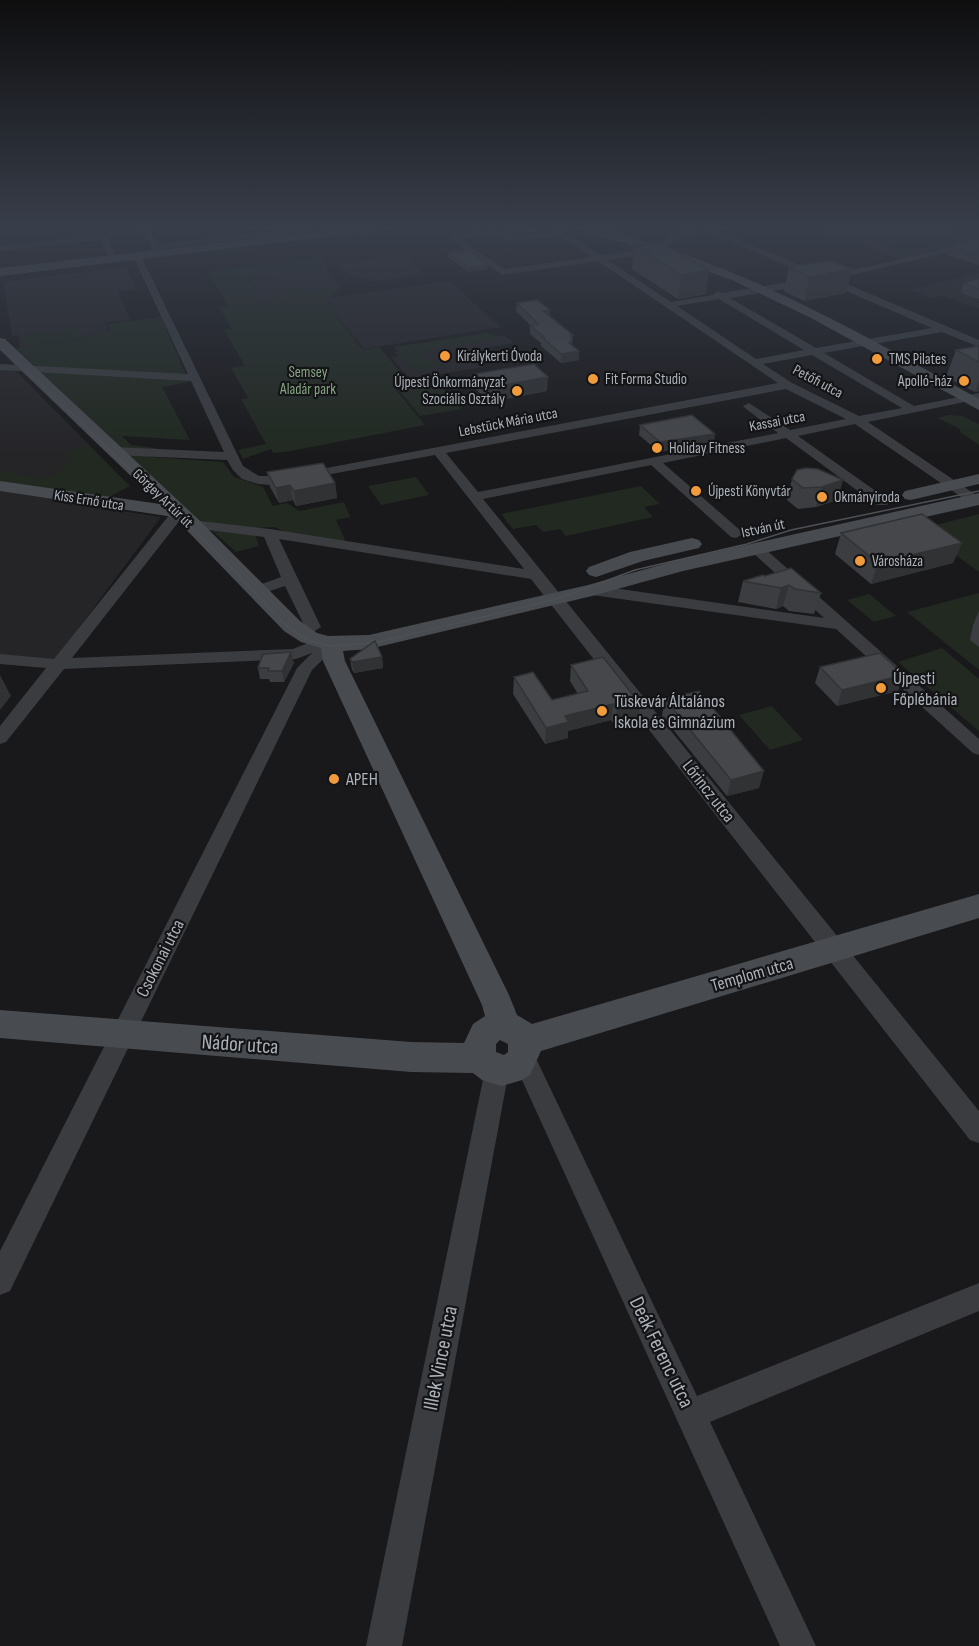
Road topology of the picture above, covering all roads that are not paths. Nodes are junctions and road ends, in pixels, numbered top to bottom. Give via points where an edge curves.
1 (159, 303) edge
2 (677, 303) edge
3 (731, 303) edge
4 (790, 303) edge
5 (881, 303) edge
6 (668, 304) joint
7 (942, 329) junction
8 (0, 342) edge
9 (867, 343) junction
10 (979, 344) edge
11 (816, 352) junction
12 (754, 362) junction
13 (0, 367) edge
14 (28, 368) junction
15 (195, 378) junction
16 (788, 385) junction
17 (975, 400) edge
18 (749, 405) dead end
19 (913, 410) junction
20 (858, 422) junction
21 (790, 435) junction
22 (114, 451) junction
23 (438, 451) junction
24 (234, 462) junction
25 (655, 462) junction
26 (979, 479) edge
27 (953, 484) junction
28 (0, 486) edge
29 (474, 497) junction
30 (977, 500) edge
31 (882, 502) junction
32 (859, 507) dead end
33 (185, 518) junction
34 (270, 532) junction
35 (736, 534) junction
36 (758, 538) junction
37 (536, 575) junction
38 (289, 579) junction
39 (258, 590) junction
40 (592, 590) junction
41 (555, 597) junction
42 (841, 625) junction
43 (323, 638) junction
44 (0, 659) edge
45 (301, 661) junction
46 (57, 664) junction
47 (0, 738) edge
48 (979, 749) edge
49 (979, 906) edge
50 (834, 949) junction
51 (0, 1024) edge
52 (122, 1035) junction
53 (506, 1051) junction
54 (979, 1131) edge
55 (0, 1281) edge
56 (979, 1297) edge
57 (692, 1414) junction
58 (384, 1646) edge
59 (798, 1646) edge

1 - 15 street
2 - 6 street
3 - 11 street
4 - 9 street
5 - 7 street
6 - 12 street, Petőfi utca
7 - 9 street
7 - 10 street
8 - 14 street, Görgey Artúr út
9 - 11 street
9 - 17 street
11 - 12 street
11 - 19 street
12 - 16 street, Petőfi utca
13 - 14 street
14 - 15 street
14 - 22 street, Görgey Artúr út
15 - 24 street
16 - 20 street, Petőfi utca
16 - 23 street, Lebstück Mária utca
17 - 19 street, Kassai utca
18 - 21 street
19 - 20 street, Kassai utca
20 - 21 street, Kassai utca
20 - 27 street, Petőfi utca
21 - 25 street, Kassai utca
21 - 31 street
22 - 24 street
22 - 33 street, Görgey Artúr út
23 - 24 street, Lebstück Mária utca via 275,481 249,478
23 - 29 street, Lőrincz utca
25 - 29 street, Kassai utca
25 - 35 street
26 - 27 street
27 - 30 street, Petőfi utca
27 - 31 street
28 - 33 street, Kiss Ernő utca
29 - 37 street, Lőrincz utca
30 - 36 street, István út
31 - 32 street
33 - 34 street
33 - 39 street, Görgey Artúr út
33 - 46 street
34 - 37 street
34 - 38 street, Deák Ferenc utca
35 - 36 street, István út
35 - 41 street, István út via 614,563 572,583
36 - 40 street, István út
36 - 42 street
37 - 41 street, Lőrincz utca
38 - 39 street
38 - 43 street, Deák Ferenc utca
39 - 43 street, Görgey Artúr út via 296,630
40 - 41 street, István út
40 - 42 street
41 - 43 street, István út via 369,642
41 - 50 street, Lőrincz utca
42 - 48 street
43 - 45 street, Csokonai utca
43 - 53 street, Deák Ferenc utca via 498,1005
44 - 46 street
45 - 46 street
45 - 52 street, Csokonai utca
46 - 47 street
49 - 50 street, Templom utca
50 - 53 street, Templom utca
50 - 54 street, Lőrincz utca
51 - 52 street, Nádor utca
52 - 53 street, Nádor utca via 411,1057
52 - 55 street, Csokonai utca
53 - 57 street, Deák Ferenc utca via 545,1107
53 - 58 street, Illek Vince utca
56 - 57 street
57 - 59 street, Deák Ferenc utca

